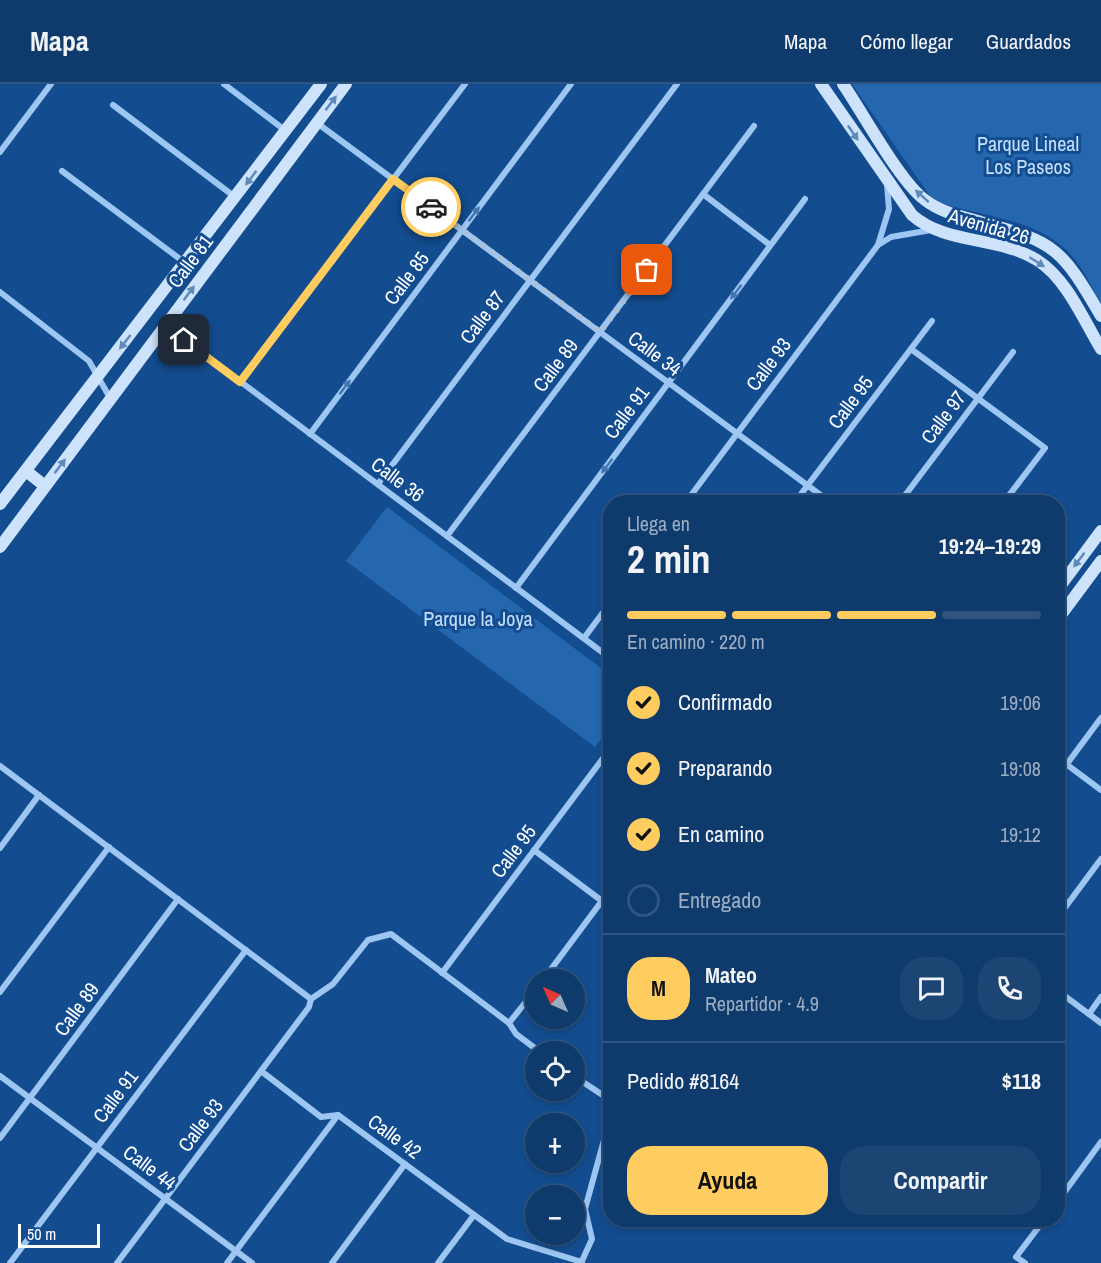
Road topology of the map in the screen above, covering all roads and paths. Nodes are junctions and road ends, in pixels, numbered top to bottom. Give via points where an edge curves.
1 (51, 84) edge
2 (224, 84) edge
3 (321, 84) edge
4 (346, 84) edge
5 (465, 84) edge
6 (571, 84) edge
7 (677, 84) edge
8 (821, 84) edge
9 (843, 84) edge
10 (113, 105) dead end
11 (317, 122) junction
12 (754, 126) dead end
13 (286, 131) junction
14 (0, 152) edge
15 (62, 171) dead end
16 (393, 179) junction
17 (886, 182) junction
18 (703, 194) junction
19 (236, 198) junction
20 (805, 199) dead end
21 (462, 230) junction
22 (932, 230) junction
23 (770, 245) junction
24 (878, 245) junction
25 (186, 264) junction
26 (530, 280) junction
27 (0, 292) edge
28 (1101, 316) edge
29 (932, 321) dead end
30 (165, 326) junction
31 (600, 332) junction
32 (910, 349) junction
33 (1101, 350) edge
34 (1013, 352) dead end
35 (99, 376) junction
36 (240, 382) junction
37 (668, 383) junction
38 (111, 398) junction
39 (978, 399) junction
40 (310, 434) junction
41 (737, 434) junction
42 (26, 471) junction
43 (378, 484) junction
44 (45, 486) junction
45 (808, 486) junction
46 (691, 495) edge
47 (801, 495) edge
48 (820, 495) edge
49 (905, 495) edge
50 (1009, 495) edge
51 (0, 504) edge
52 (447, 536) junction
53 (1099, 539) edge
54 (0, 547) edge
55 (1101, 561) edge
56 (1099, 578) dead end
57 (1065, 580) edge
58 (1085, 583) junction
59 (516, 588) junction
60 (1065, 610) edge
61 (603, 612) edge
62 (584, 638) junction
63 (603, 653) edge
64 (1101, 718) edge
65 (603, 758) edge
66 (1066, 764) joint
67 (0, 766) edge
68 (1101, 790) edge
69 (39, 795) junction
70 (109, 847) junction
71 (0, 848) edge
72 (534, 850) junction
73 (1101, 859) edge
74 (178, 899) junction
75 (602, 901) joint
76 (1065, 907) edge
77 (246, 950) junction
78 (551, 969) edge
79 (442, 973) junction
80 (0, 992) edge
81 (1065, 996) edge
82 (1101, 998) edge
83 (311, 999) junction
84 (525, 1003) edge
85 (1089, 1014) junction
86 (509, 1023) junction
87 (1101, 1023) edge
88 (525, 1041) edge
89 (261, 1071) junction
90 (0, 1076) edge
91 (585, 1083) edge
92 (603, 1095) edge
93 (30, 1098) junction
94 (338, 1114) junction
95 (0, 1138) edge
96 (1101, 1142) edge
97 (603, 1144) edge
98 (97, 1148) junction
99 (405, 1164) junction
100 (1065, 1191) edge
101 (165, 1199) junction
102 (474, 1215) junction
103 (1039, 1227) edge
104 (236, 1251) junction
105 (581, 1262) edge
106 (10, 1263) edge
107 (117, 1263) edge
108 (227, 1263) edge
109 (252, 1263) edge
110 (332, 1263) edge
111 (438, 1263) edge
112 (1024, 1263) edge

1 - 14 street
2 - 13 street
3 - 13 main road, Calle 81
11 -> 4 main road, Calle 81
5 - 16 street
21 -> 6 street, Calle 85
7 - 26 street, Calle 87
8 -> 17 main road, Avenida 26
28 -> 9 main road, Avenida 26 via 1066,259 1051,246 1014,230 945,212 917,194
10 - 19 street
11 - 16 street, Calle 34
30 -> 11 main road, Calle 81
12 - 18 street, Calle 89
13 -> 19 main road, Calle 81
15 - 25 street
16 - 21 street, Calle 34
16 - 36 street
17 - 22 main road, Avenida 26 via 907,210
17 - 24 street, Calle 93 via 889,209
18 - 23 street
18 - 31 street, Calle 89
19 - 25 main road, Calle 81
20 - 23 street, Calle 91
21 - 26 street, Calle 34
40 -> 21 street, Calle 85
22 - 24 street via 891,237
22 -> 33 main road, Avenida 26 via 1006,248 1036,260 1053,273 1069,294
23 -> 37 street, Calle 91
24 - 41 street, Calle 93
25 -> 35 main road, Calle 81
26 - 31 street, Calle 34
26 - 43 street, Calle 87
27 - 35 street via 90,361
29 - 32 street, Calle 95
30 - 36 street, Calle 36
30 - 38 main road, Calle 81
31 - 37 street, Calle 34
31 - 52 street, Calle 89
32 - 39 street
32 - 45 street, Calle 95
34 - 39 street, Calle 97
35 - 38 street
35 - 42 main road, Calle 81
36 - 40 street, Calle 36
37 - 41 street, Calle 34
37 -> 59 street, Calle 91
44 -> 38 main road, Calle 81
39 - 49 street, Calle 97
39 - 50 street via 1045,448
40 - 43 street, Calle 36
41 - 45 street, Calle 34
41 - 46 street, Calle 93
42 - 44 main road
42 - 51 main road, Calle 81
43 - 52 street, Calle 36
44 - 54 main road, Calle 81
45 - 47 street, Calle 95
45 - 48 street, Calle 34
52 - 59 street, Calle 36
53 -> 57 main road
55 - 58 main road
56 - 58 street
58 - 60 main road
59 - 62 street, Calle 36
61 - 62 street
62 - 63 street, Calle 36
64 - 66 street
65 - 72 street, Calle 95
66 - 68 street
67 - 69 street
69 - 70 street
69 - 71 street
70 - 74 street
70 - 80 street
72 - 75 street
72 - 79 street, Calle 95
73 - 76 street
74 - 77 street
74 - 93 street, Calle 89
75 - 78 street
77 - 83 street
77 - 98 street, Calle 91
79 - 83 street via 391,934 368,940 333,984
79 - 86 street
81 - 85 street
82 - 85 street
83 - 89 street, Calle 93
84 - 86 street
85 - 87 street
86 - 88 street
89 - 94 street, Calle 42 via 321,1117
89 - 101 street, Calle 93
90 - 93 street, Calle 44
91 - 92 street
93 - 95 street, Calle 89
93 - 98 street, Calle 44
94 - 99 street, Calle 42
94 - 104 street
96 - 100 street
97 - 105 street via 585,1209 592,1239
98 - 101 street, Calle 44
98 - 106 street, Calle 91
99 - 102 street, Calle 42
99 - 110 street
101 - 104 street, Calle 44
101 - 107 street, Calle 93
102 - 105 street, Calle 42 via 507,1239
102 - 111 street
103 - 112 street via 1016,1257
104 - 108 street
104 - 109 street, Calle 44

